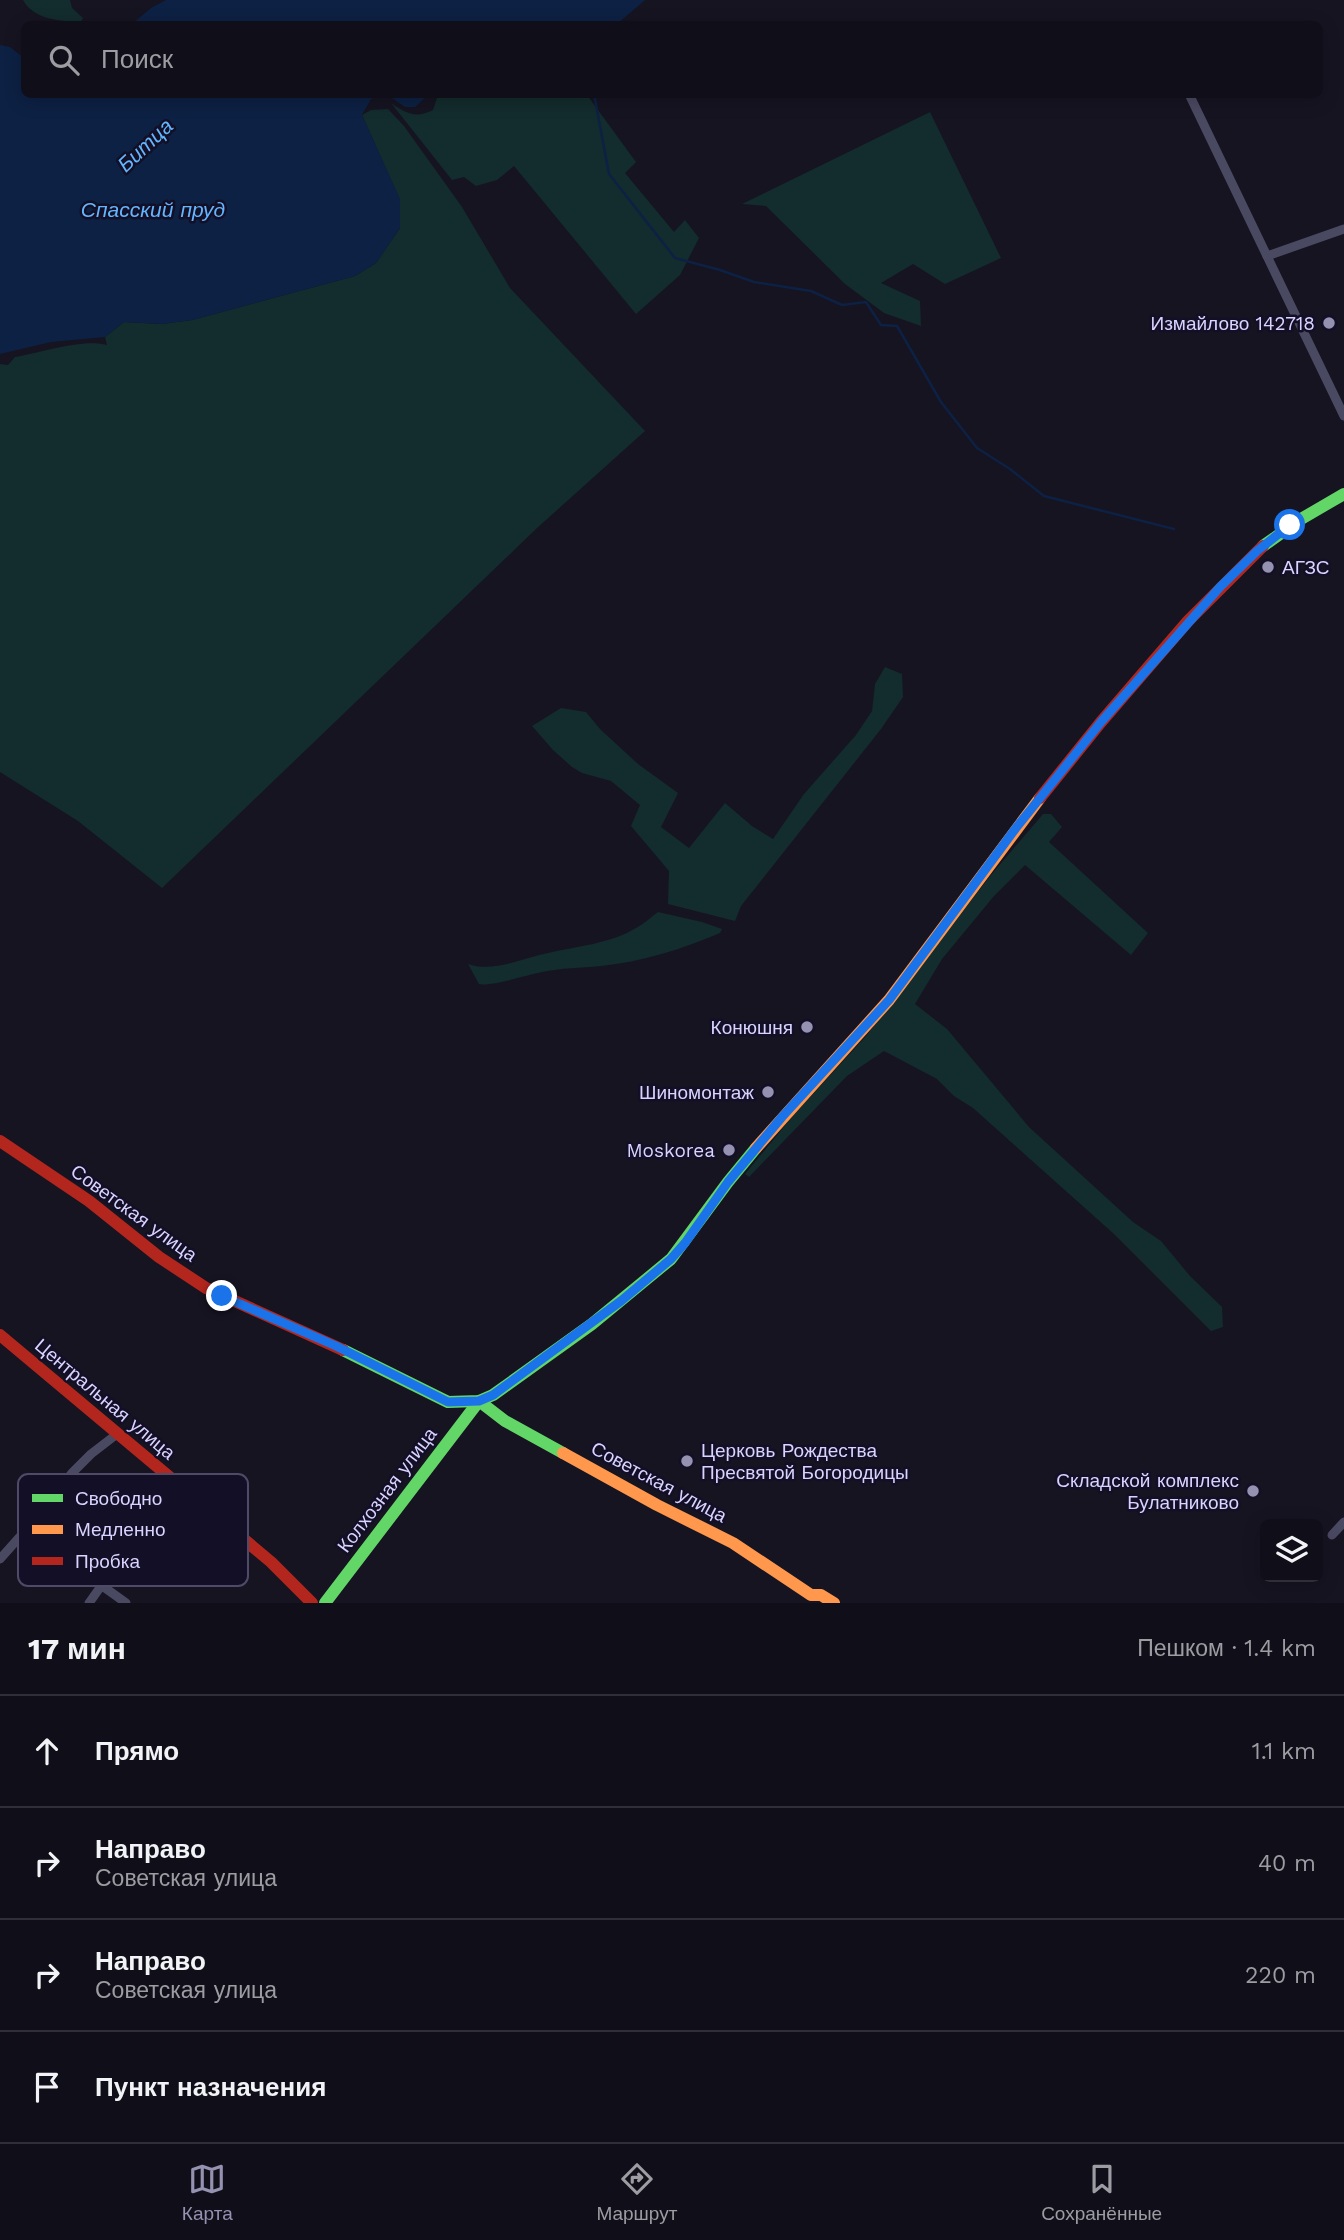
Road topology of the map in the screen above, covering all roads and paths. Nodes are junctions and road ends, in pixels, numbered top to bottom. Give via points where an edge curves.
1 (1191, 98) edge
2 (1344, 229) edge
3 (1267, 256) junction
4 (1344, 416) edge
5 (1344, 494) edge
6 (0, 1141) edge
7 (0, 1335) edge
8 (479, 1401) junction
9 (117, 1434) junction
10 (71, 1474) edge
11 (165, 1474) edge
12 (1344, 1522) edge
13 (1332, 1535) dead end
14 (18, 1539) edge
15 (248, 1543) edge
16 (0, 1559) edge
17 (100, 1586) edge
18 (102, 1586) edge
19 (89, 1603) edge
20 (126, 1603) edge
21 (312, 1603) edge
22 (325, 1603) edge
23 (834, 1603) edge

1 - 3 street
2 - 3 street
3 - 4 street
5 - 8 street, Советская улица via 1269,541 1188,621 1023,818 889,1000 782,1117 677,1252 621,1301
6 - 8 street, Советская улица via 206,1288 440,1399
7 - 9 street, Центральная улица
8 - 22 street, Колхозная улица
8 - 23 street, Советская улица via 505,1421 733,1543 811,1595
9 - 10 street
9 - 11 street, Центральная улица
12 - 13 street
14 - 16 street
15 - 21 street, Центральная улица
17 - 19 street
18 - 20 street

